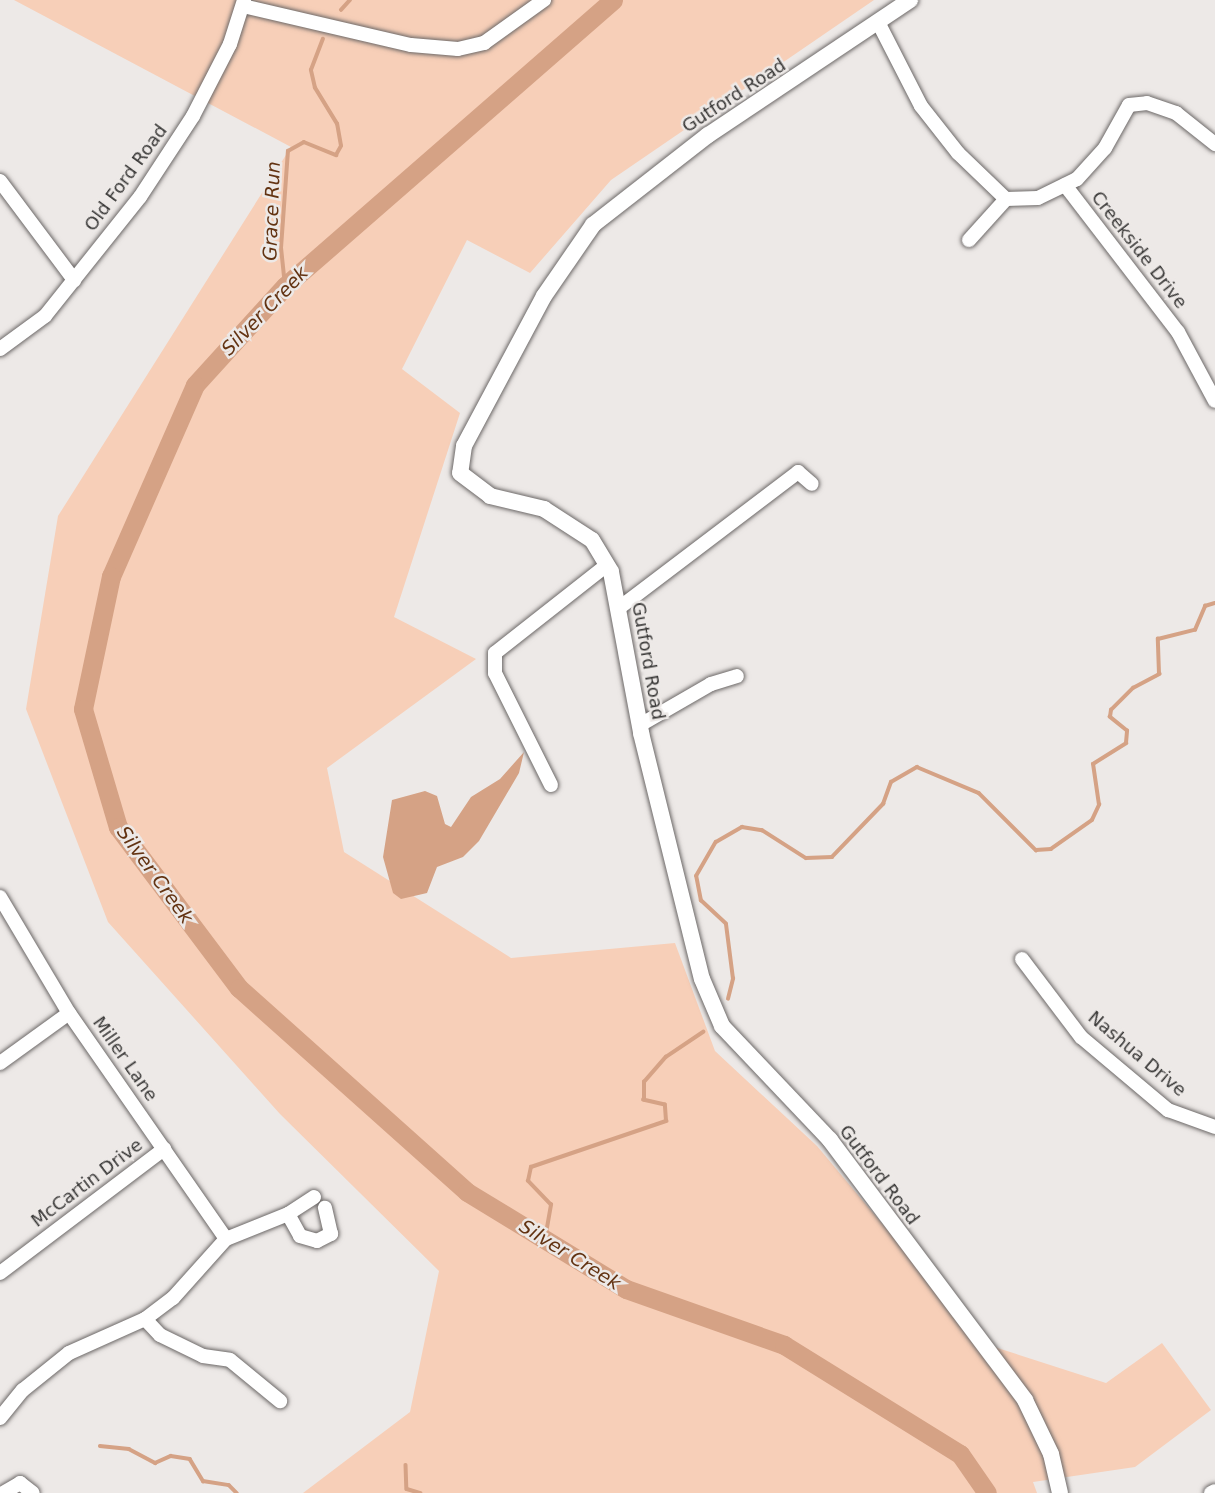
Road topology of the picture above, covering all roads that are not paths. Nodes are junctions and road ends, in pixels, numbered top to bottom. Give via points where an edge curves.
1 (544, 0) edge
2 (910, 0) edge
3 (244, 3) edge
4 (879, 24) junction
5 (1215, 144) edge
6 (0, 181) edge
7 (1065, 186) junction
8 (1006, 199) junction
9 (969, 240) dead end
10 (74, 280) junction
11 (0, 349) edge
12 (1215, 401) edge
13 (811, 484) dead end
14 (607, 565) junction
15 (619, 608) junction
16 (737, 676) dead end
17 (640, 725) junction
18 (551, 785) dead end
19 (0, 897) edge
20 (1022, 959) dead end
21 (69, 1013) junction
22 (0, 1063) edge
23 (1215, 1127) edge
24 (164, 1149) junction
25 (314, 1197) dead end
26 (325, 1208) dead end
27 (288, 1214) junction
28 (226, 1239) junction
29 (0, 1273) edge
30 (145, 1319) junction
31 (280, 1401) dead end
32 (0, 1418) edge
33 (4, 1493) edge
34 (33, 1493) edge
35 (1060, 1493) edge

1 - 3 street via 484,43 458,49 411,45
2 - 4 street, Gutford Road
3 - 10 street, Old Ford Road via 193,116 140,197
4 - 8 street via 921,106 958,153
4 - 14 street, Gutford Road via 708,135 593,225 544,296 464,446 460,473 468,484 573,525 592,540
5 - 7 street via 1176,113 1147,103 1129,105 1105,148
6 - 10 street
7 - 8 street via 1018,202
7 - 12 street, Creekside Drive via 1178,332
8 - 9 street
10 - 11 street, Old Ford Road via 33,328
13 - 15 street via 798,472
14 - 15 street, Gutford Road
14 - 18 street via 495,653 495,673
15 - 17 street, Gutford Road
16 - 17 street via 711,684
17 - 35 street, Gutford Road via 702,979 722,1026 830,1140 1025,1400 1051,1454
19 - 21 street, Miller Lane
20 - 23 street, Nashua Drive via 1081,1037 1168,1110
21 - 22 street
21 - 24 street, Miller Lane
24 - 28 street, Miller Lane
24 - 29 street, McCartin Drive
25 - 27 street
26 - 27 street via 331,1234 317,1241 300,1236
27 - 28 street
28 - 30 street via 192,1279
30 - 31 street via 171,1341 203,1356 230,1360
30 - 32 street via 69,1353 23,1390
33 - 34 street via 20,1483

